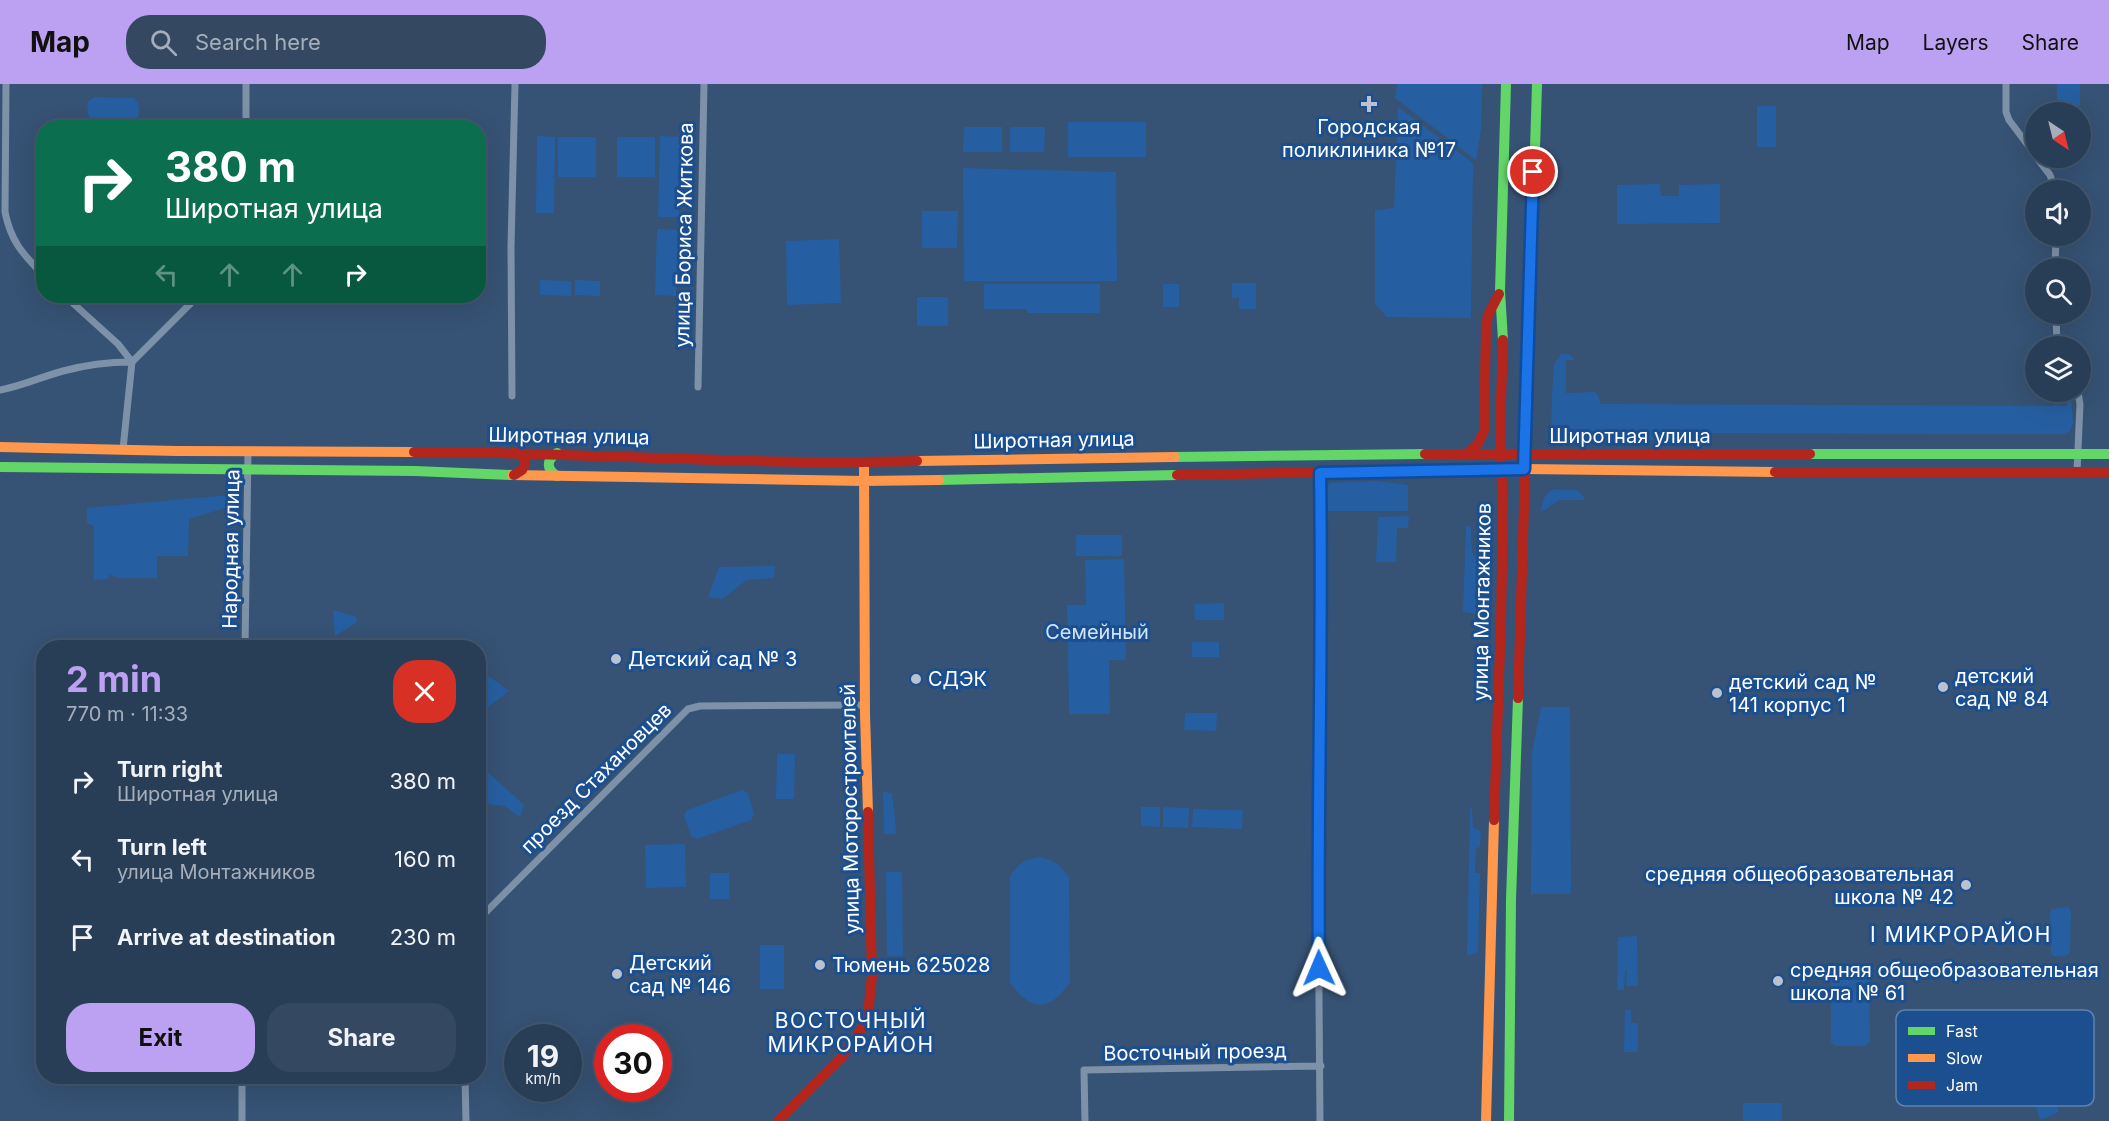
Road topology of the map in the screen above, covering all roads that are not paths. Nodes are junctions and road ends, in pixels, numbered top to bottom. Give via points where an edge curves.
1 (6, 84) edge
2 (246, 84) edge
3 (515, 84) edge
4 (704, 84) edge
5 (1506, 84) edge
6 (1537, 84) edge
7 (2006, 84) edge
8 (246, 120) edge
9 (2025, 142) edge
10 (36, 268) edge
11 (1500, 291) junction
12 (73, 303) edge
13 (191, 303) edge
14 (132, 362) junction
15 (698, 387) dead end
16 (0, 390) edge
17 (512, 396) dead end
18 (2080, 402) edge
19 (5, 448) edge
20 (123, 449) junction
21 (248, 452) junction
22 (514, 452) junction
23 (557, 453) junction
24 (1500, 453) junction
25 (1525, 453) junction
26 (1466, 454) junction
27 (2078, 454) junction
28 (2109, 454) edge
29 (1169, 457) junction
30 (1125, 458) junction
31 (864, 463) junction
32 (5, 467) edge
33 (1524, 469) junction
34 (249, 470) junction
35 (1501, 470) junction
36 (2077, 472) junction
37 (2109, 472) edge
38 (1320, 473) junction
39 (514, 475) junction
40 (557, 476) junction
41 (1125, 476) junction
42 (1169, 476) junction
43 (864, 481) junction
44 (245, 640) edge
45 (866, 705) junction
46 (486, 912) edge
47 (1321, 1066) junction
48 (242, 1084) edge
49 (465, 1084) edge
50 (242, 1121) edge
51 (466, 1121) edge
52 (777, 1121) edge
53 (1085, 1121) edge
54 (1320, 1121) edge
55 (1486, 1121) edge
56 (1511, 1121) edge

1 - 10 street via 5,212 8,230 19,250
2 - 8 street
3 - 17 street
4 - 15 street, улица Бориса Житкова
5 - 11 main road, улица Монтажников
6 - 25 main road, улица Монтажников
7 - 9 street via 2008,120
11 - 24 main road, улица Монтажников
11 - 26 main road via 1486,328 1484,431 1474,449
12 - 14 street
13 - 14 street
14 - 16 street via 107,362 63,371
14 - 20 street
18 - 27 street
19 - 20 main road, Широтная улица
19 - 32 main road via 0,462
20 - 21 main road, Широтная улица
21 - 22 main road, Широтная улица
21 - 34 street, Народная улица
22 - 23 main road, Широтная улица
22 - 39 main road via 521,454 525,467
23 - 31 main road, Широтная улица
23 - 40 main road via 548,462 551,473
24 - 25 main road, Широтная улица
24 - 26 main road, Широтная улица
24 - 35 main road, улица Монтажников
25 - 27 main road, Широтная улица
25 - 33 main road, улица Монтажников
26 - 29 main road, Широтная улица
27 - 28 main road, Широтная улица
27 - 36 street
29 - 30 main road, Широтная улица
29 - 42 main road via 1161,465
30 - 31 main road, Широтная улица
30 - 41 main road via 1134,467
31 - 43 main road, улица Моторостроителей
32 - 34 main road, Широтная улица
33 - 35 main road, Широтная улица
33 - 36 main road, Широтная улица
33 - 56 main road, улица Монтажников via 1511,900
34 - 39 main road, Широтная улица
34 - 44 street, Народная улица
35 - 38 main road, Широтная улица
35 - 55 main road, улица Монтажников via 1501,621
36 - 37 main road, Широтная улица
38 - 42 main road, Широтная улица
38 - 47 street
39 - 40 main road, Широтная улица
40 - 43 main road, Широтная улица
41 - 42 main road, Широтная улица
41 - 43 main road, Широтная улица
43 - 45 main road, улица Моторостроителей
45 - 46 street, проезд Стахановцев via 688,709
45 - 52 main road, улица Моторостроителей via 872,974 868,1015 855,1041
47 - 53 street, Восточный проезд via 1084,1070
47 - 54 street
48 - 50 street
49 - 51 street

